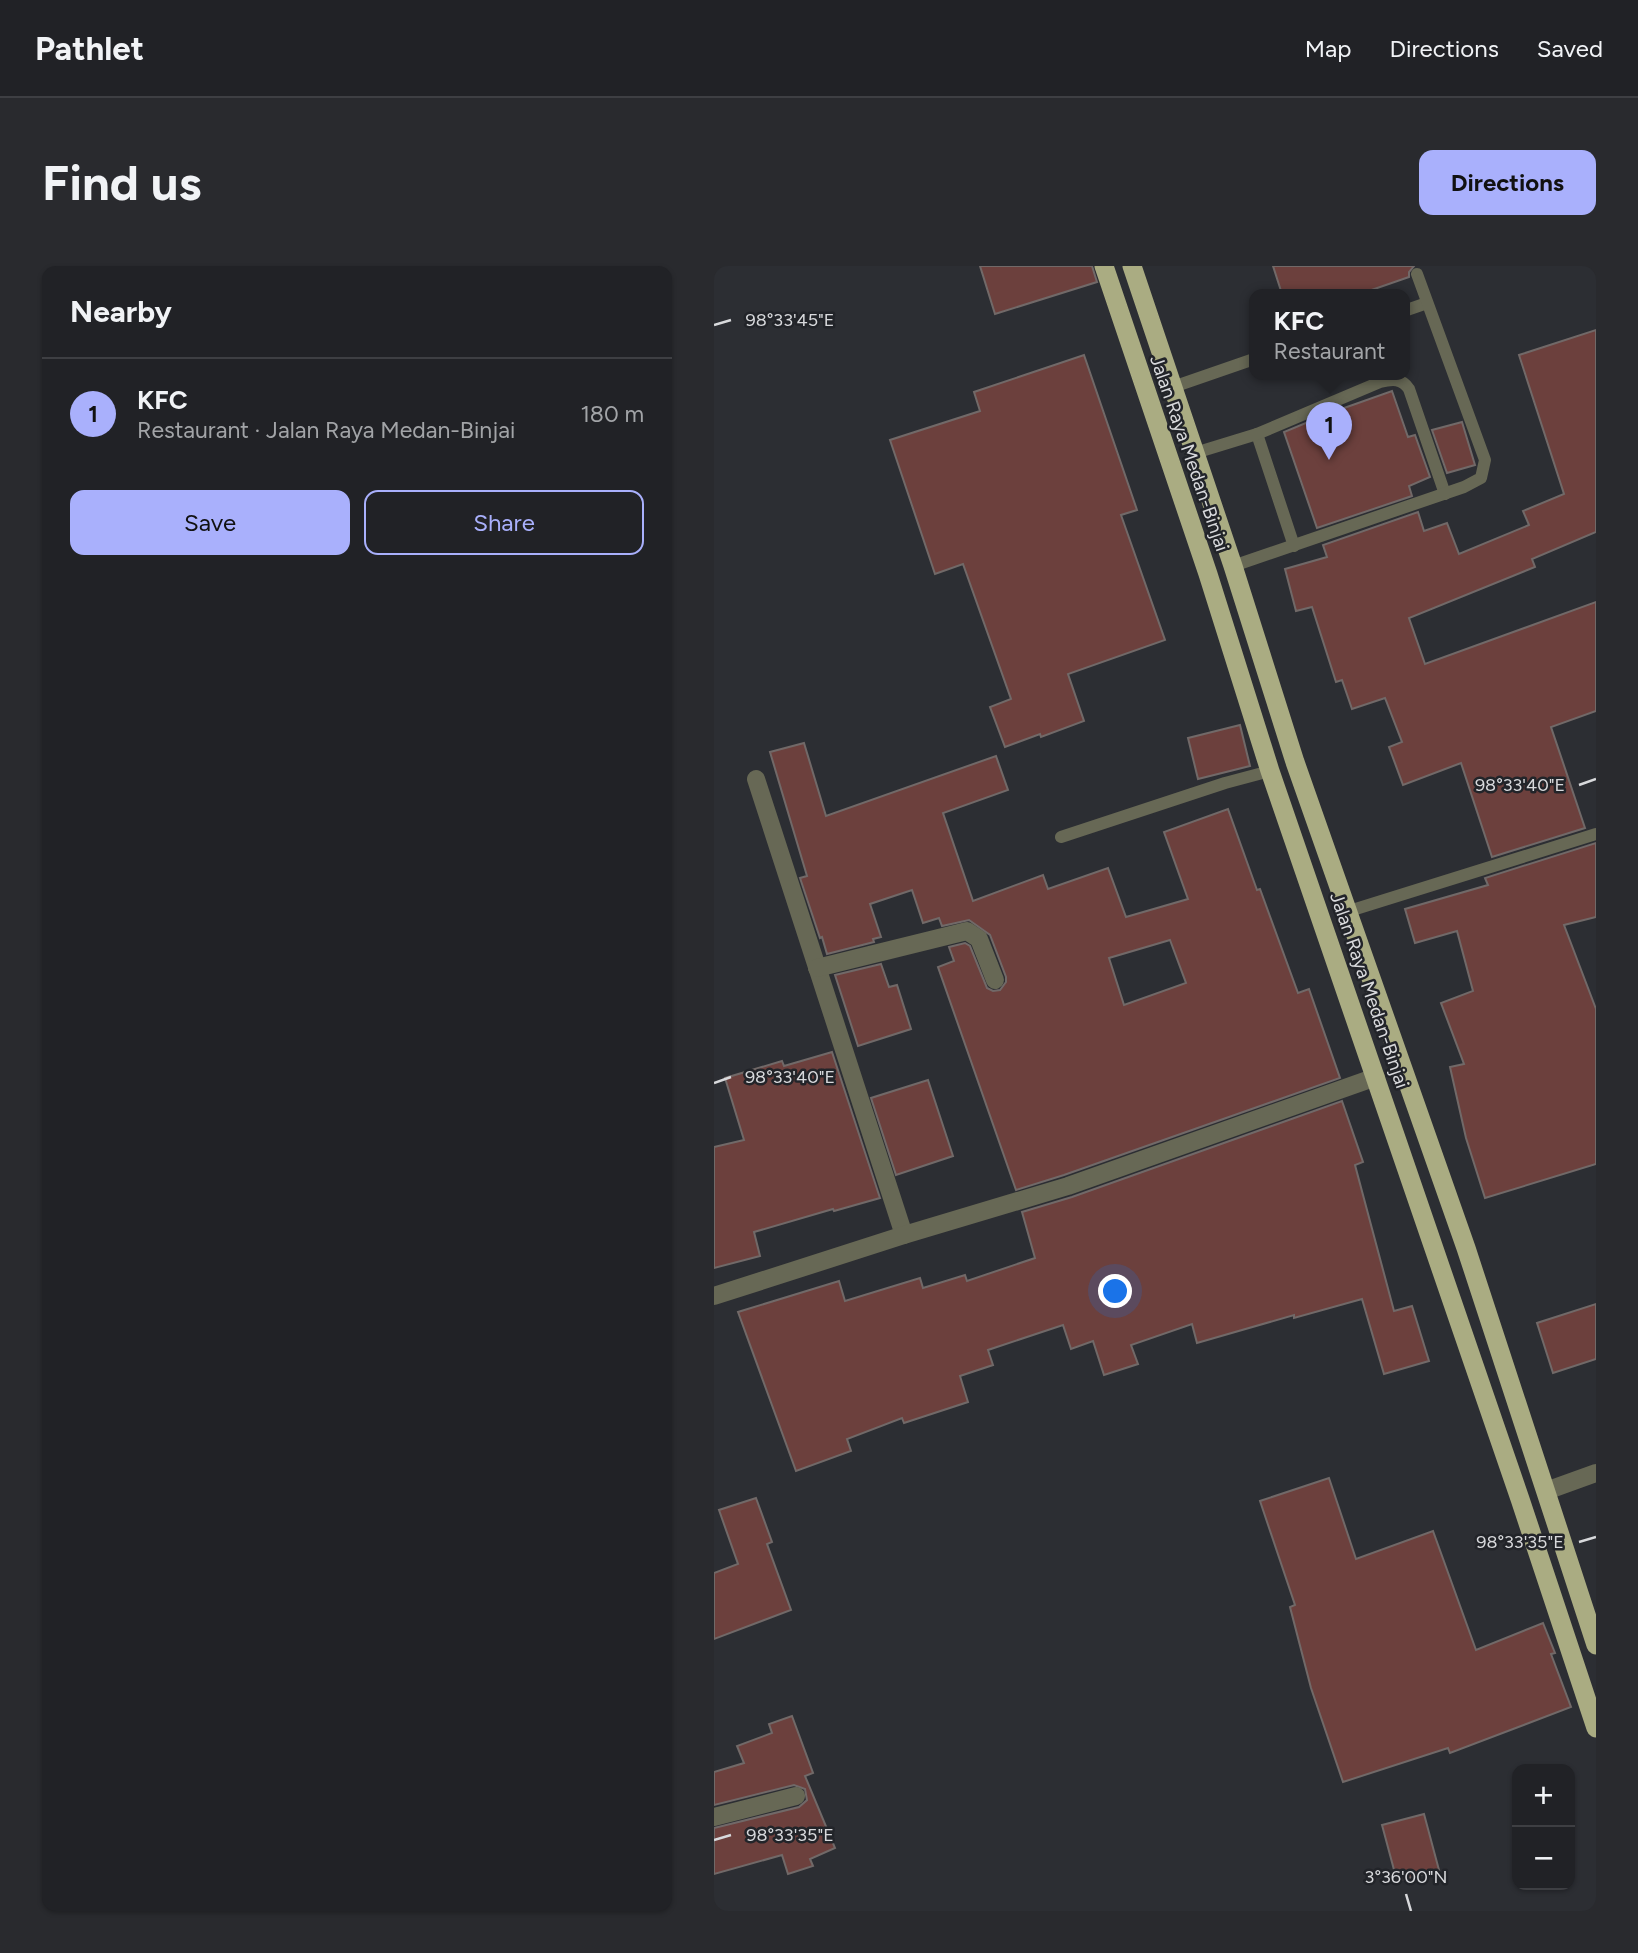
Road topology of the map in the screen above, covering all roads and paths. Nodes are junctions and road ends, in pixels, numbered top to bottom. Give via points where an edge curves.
1 (1104, 266) edge
2 (1132, 266) edge
3 (1417, 274) dead end
4 (1427, 303) junction
5 (1410, 309) edge
6 (1249, 361) edge
7 (1173, 387) junction
8 (1257, 434) junction
9 (1195, 453) junction
10 (1445, 494) junction
11 (1294, 546) junction
12 (1233, 566) junction
13 (1270, 771) junction
14 (756, 779) dead end
15 (1596, 834) edge
16 (1061, 837) dead end
17 (1346, 912) junction
18 (817, 968) junction
19 (995, 980) dead end
20 (1376, 1077) junction
21 (904, 1235) junction
22 (714, 1296) edge
23 (1596, 1473) edge
24 (1546, 1491) junction
25 (1596, 1645) edge
26 (1596, 1728) edge
27 (796, 1796) dead end
28 (714, 1817) edge

1 - 13 highway, Jalan Raya Medan-Binjai
2 - 7 highway, Jalan Raya Medan-Binjai
3 - 4 lane
4 - 5 lane
4 - 10 lane via 1485,460 1481,478 1474,484
6 - 7 lane
7 - 9 highway, Jalan Raya Medan-Binjai
8 - 9 lane
8 - 10 lane via 1380,382 1397,380 1409,389
8 - 11 lane
9 - 12 highway, Jalan Raya Medan-Binjai
10 - 11 lane
11 - 12 lane
12 - 17 highway, Jalan Raya Medan-Binjai
13 - 16 lane
13 - 20 highway, Jalan Raya Medan-Binjai
14 - 18 street
15 - 17 lane
17 - 24 highway, Jalan Raya Medan-Binjai via 1466,1248
18 - 19 street via 967,931 979,939
18 - 21 street
20 - 21 street via 1068,1186
20 - 26 highway, Jalan Raya Medan-Binjai
21 - 22 street
23 - 24 street
24 - 25 highway, Jalan Raya Medan-Binjai
27 - 28 street

